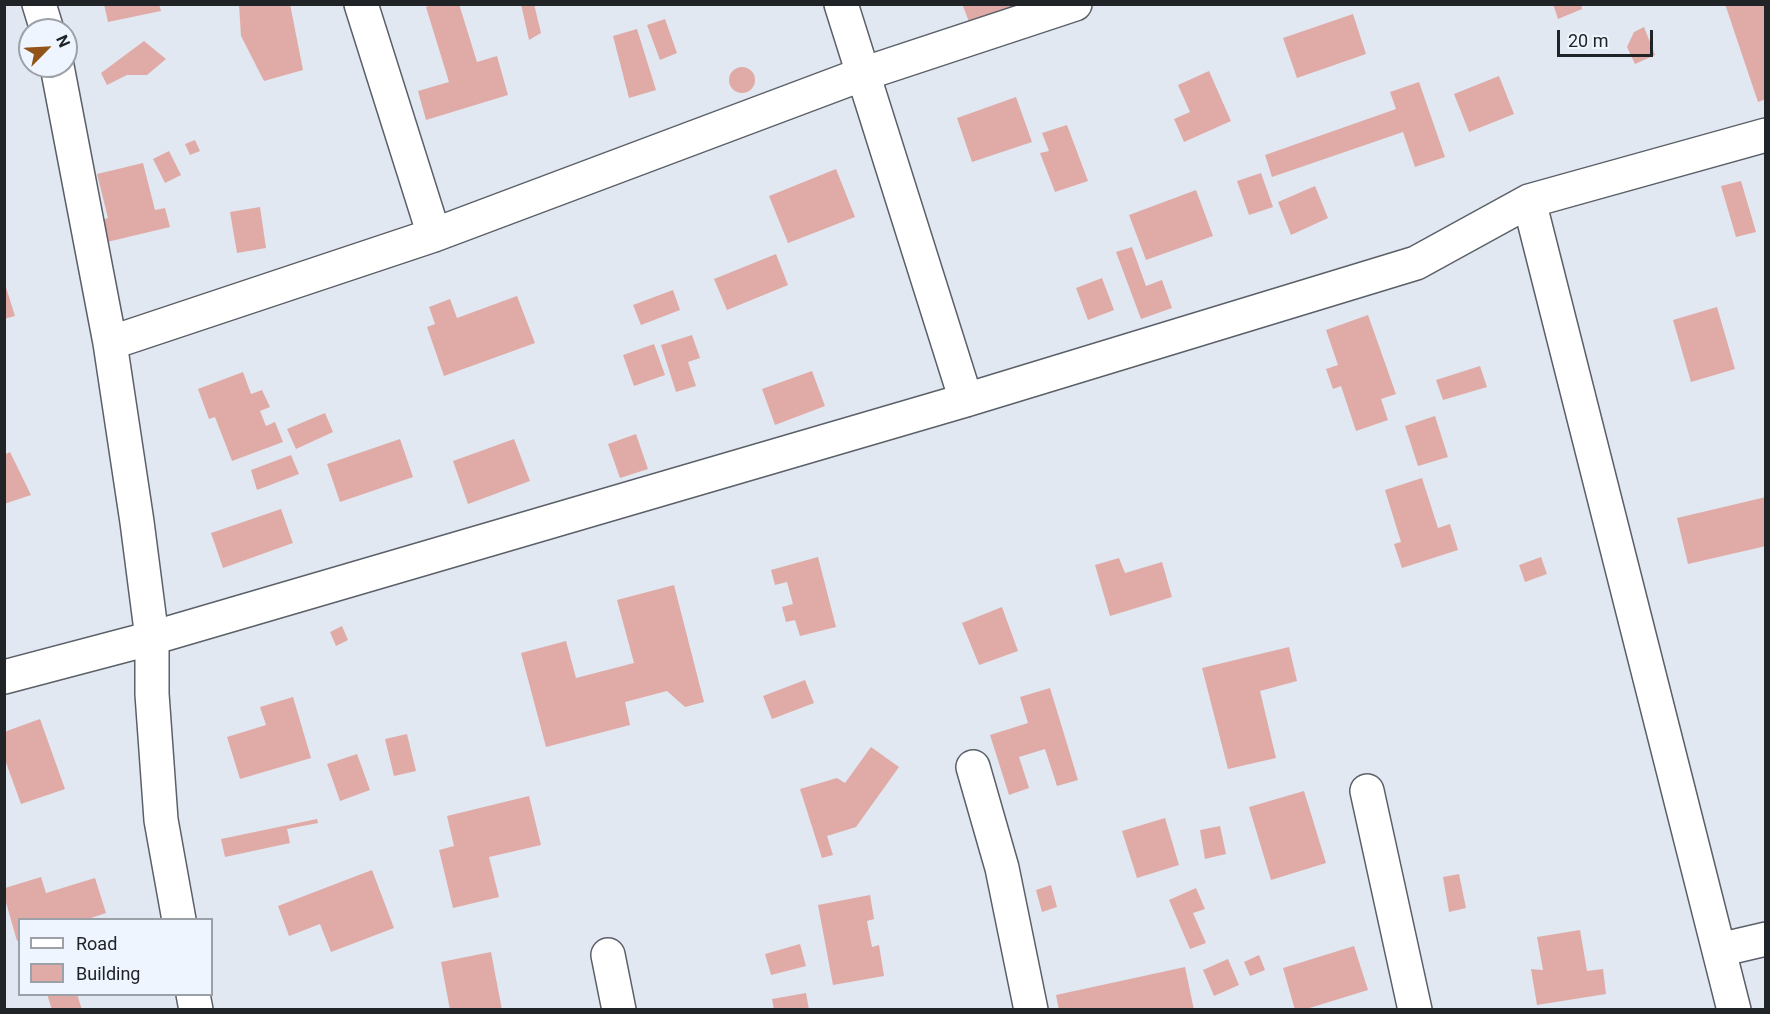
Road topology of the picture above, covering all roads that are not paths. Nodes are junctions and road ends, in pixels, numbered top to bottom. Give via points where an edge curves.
1 (361, 4) edge
2 (841, 4) edge
3 (1076, 4) edge
4 (863, 74) junction
5 (59, 78) edge
6 (1766, 135) edge
7 (1529, 201) junction
8 (434, 235) junction
9 (110, 343) junction
10 (966, 400) junction
11 (152, 638) junction
12 (4, 677) edge
13 (973, 767) dead end
14 (1367, 791) dead end
15 (179, 918) edge
16 (1766, 939) edge
17 (1719, 950) junction
18 (608, 955) dead end
19 (619, 1010) edge
20 (1031, 1010) edge
21 (1415, 1010) edge
22 (1734, 1010) edge

1 - 8 street
2 - 4 street
3 - 4 street
4 - 8 street
4 - 10 street
5 - 9 street
6 - 7 street
7 - 10 street via 1416,263
7 - 17 street
8 - 9 street
9 - 11 street
10 - 11 street
11 - 12 street
11 - 15 street via 161,820
13 - 20 street via 1002,868
14 - 21 street
16 - 17 street
17 - 22 street
18 - 19 street

